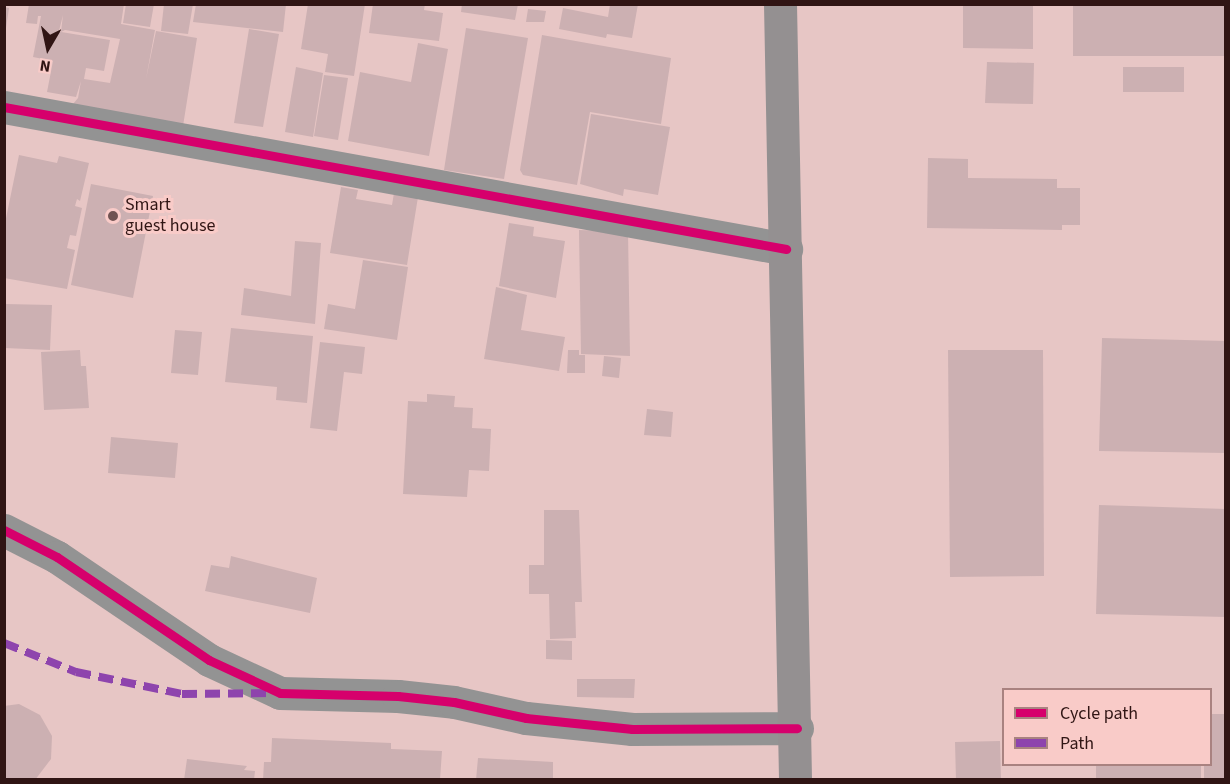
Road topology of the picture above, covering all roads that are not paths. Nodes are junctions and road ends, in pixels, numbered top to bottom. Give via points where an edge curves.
1 (780, 4) edge
2 (4, 107) edge
3 (786, 249) junction
4 (4, 530) edge
5 (797, 728) junction
6 (795, 780) edge

1 - 3 main road
2 - 3 street
3 - 5 main road
4 - 5 street via 57,556 209,660 280,693 398,696 454,702 525,718 632,729
5 - 6 main road

